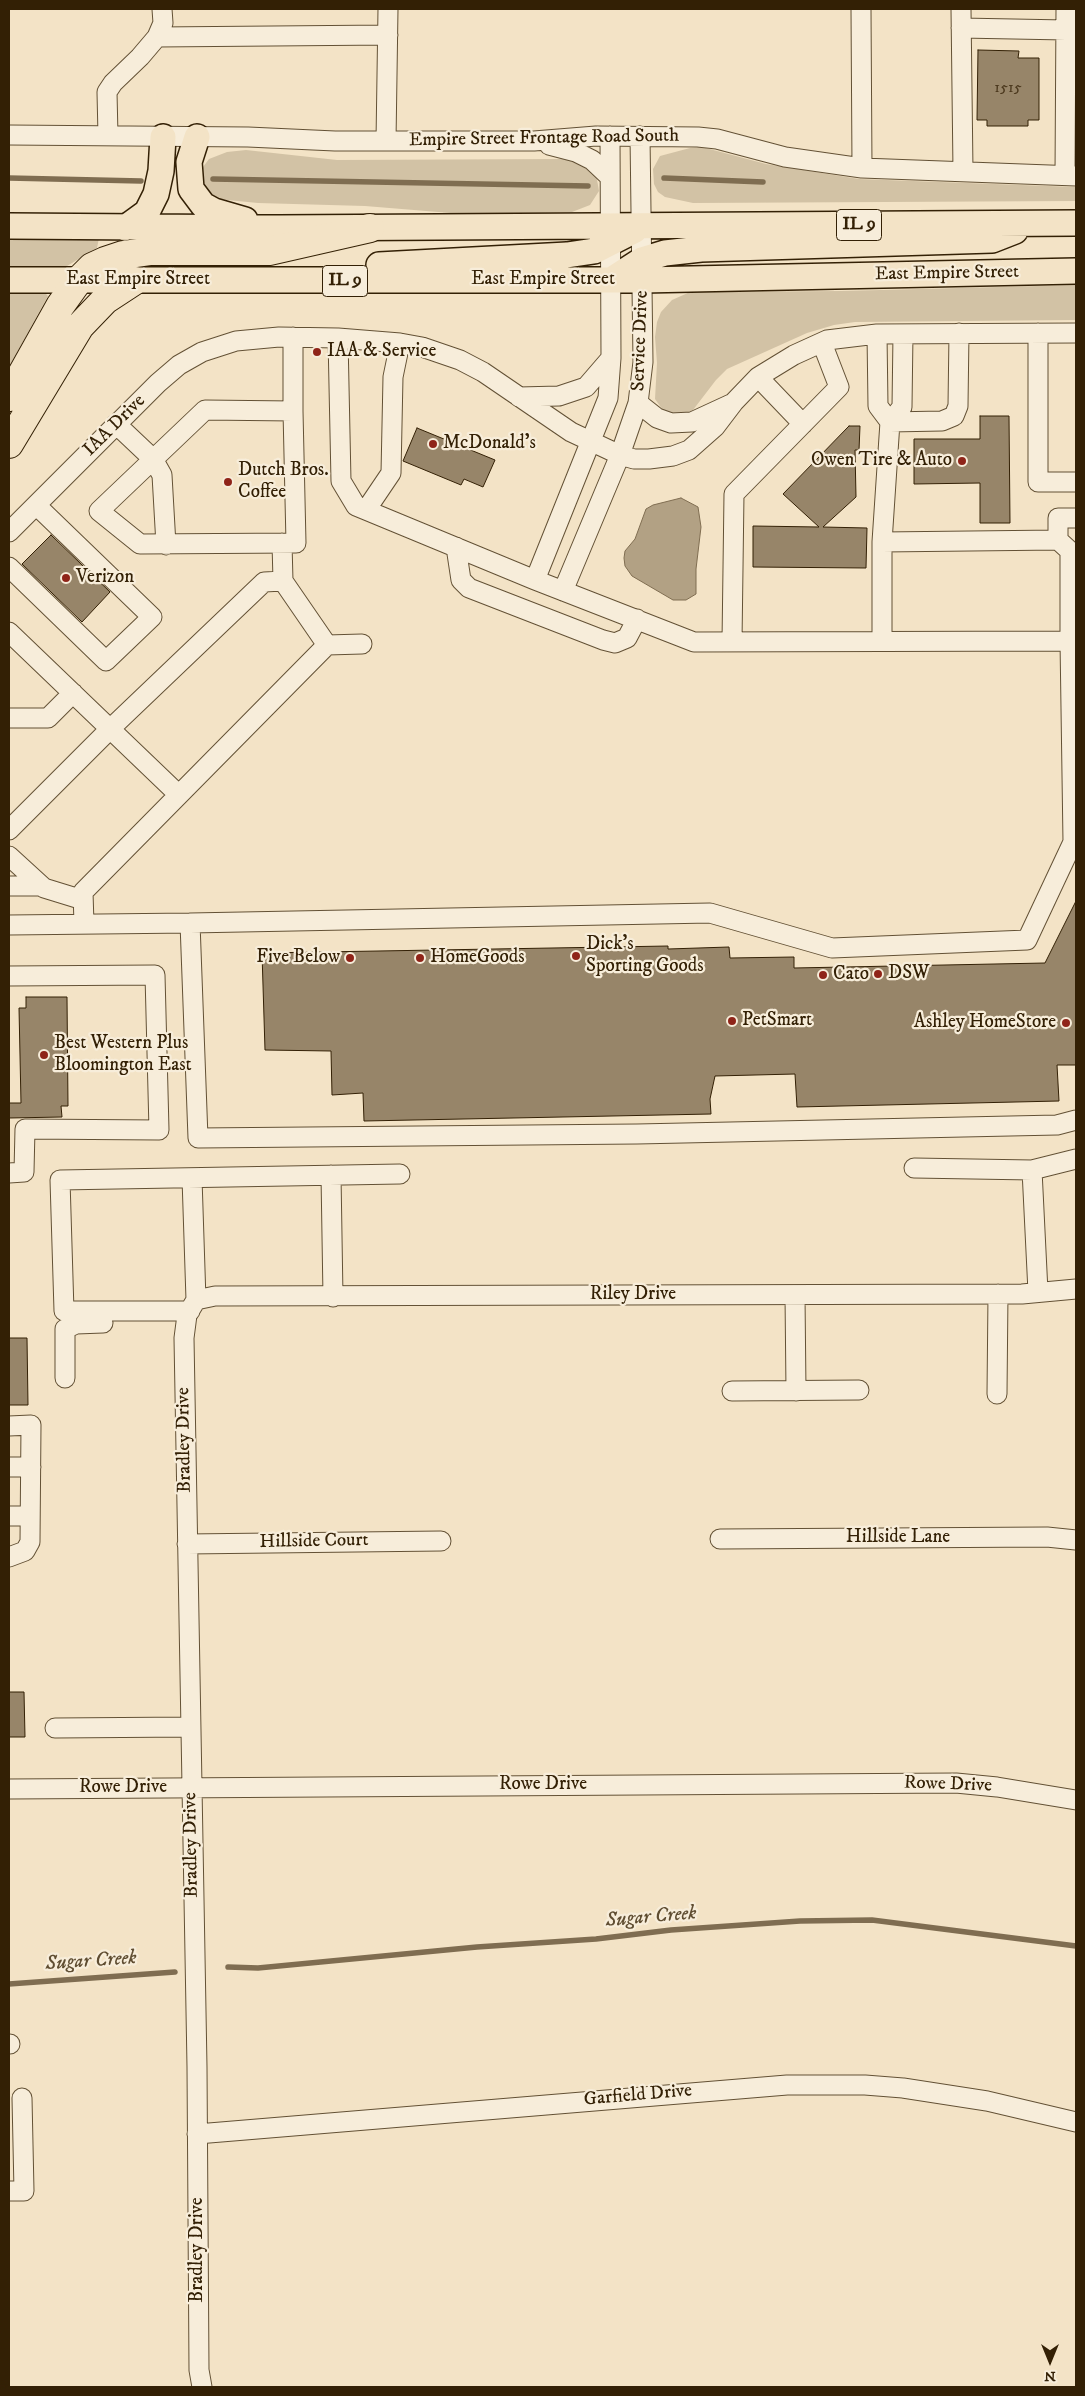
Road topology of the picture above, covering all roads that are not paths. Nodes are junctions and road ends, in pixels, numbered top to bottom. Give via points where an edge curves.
1 (162, 9) edge
2 (388, 9) edge
3 (861, 9) edge
4 (961, 9) edge
5 (1066, 9) edge
6 (961, 28) junction
7 (1066, 30) junction
8 (388, 35) junction
9 (157, 37) junction
10 (9, 135) edge
11 (108, 136) junction
12 (610, 136) junction
13 (640, 136) junction
14 (162, 137) junction
15 (197, 137) junction
16 (386, 141) junction
17 (534, 141) junction
18 (862, 168) junction
19 (963, 171) junction
20 (1071, 175) edge
21 (610, 177) junction
22 (1036, 222) junction
23 (1076, 223) edge
24 (9, 226) edge
25 (642, 227) junction
26 (125, 228) junction
27 (279, 228) junction
28 (370, 228) junction
29 (611, 235) junction
30 (642, 270) junction
31 (1076, 271) edge
32 (9, 280) edge
33 (611, 280) junction
34 (78, 281) junction
35 (134, 281) junction
36 (330, 281) junction
37 (959, 333) junction
38 (1038, 333) junction
39 (1076, 333) edge
40 (877, 334) junction
41 (903, 334) junction
42 (293, 337) junction
43 (338, 338) junction
44 (400, 343) junction
45 (822, 343) junction
46 (611, 358) junction
47 (758, 377) junction
48 (520, 396) junction
49 (9, 397) edge
50 (734, 402) junction
51 (638, 403) junction
52 (294, 411) junction
53 (890, 422) junction
54 (116, 424) junction
55 (803, 424) junction
56 (591, 442) junction
57 (9, 444) edge
58 (620, 455) junction
59 (153, 459) junction
60 (1076, 482) edge
61 (36, 505) junction
62 (366, 510) junction
63 (1076, 518) edge
64 (9, 532) edge
65 (1058, 540) junction
66 (882, 542) junction
67 (282, 543) junction
68 (166, 545) junction
69 (456, 547) junction
70 (9, 566) edge
71 (535, 580) junction
72 (283, 581) junction
73 (563, 591) junction
74 (637, 620) junction
75 (9, 632) edge
76 (882, 641) junction
77 (1070, 641) junction
78 (732, 642) junction
79 (362, 644) dead end
80 (327, 645) junction
81 (73, 693) junction
82 (9, 718) edge
83 (110, 729) junction
84 (178, 795) junction
85 (9, 830) edge
86 (9, 856) edge
87 (9, 886) edge
88 (41, 886) junction
89 (83, 900) junction
90 (190, 922) junction
91 (84, 924) junction
92 (9, 925) edge
93 (9, 976) edge
94 (1076, 1120) edge
95 (1076, 1159) edge
96 (914, 1168) dead end
97 (1032, 1170) junction
98 (9, 1173) edge
99 (400, 1174) dead end
100 (331, 1175) junction
101 (192, 1178) junction
102 (1076, 1289) edge
103 (1038, 1292) junction
104 (998, 1294) junction
105 (795, 1295) junction
106 (333, 1297) junction
107 (191, 1309) junction
108 (65, 1378) dead end
109 (859, 1390) dead end
110 (732, 1391) dead end
111 (796, 1391) junction
112 (996, 1394) dead end
113 (9, 1426) edge
114 (9, 1467) edge
115 (31, 1467) junction
116 (9, 1516) edge
117 (30, 1516) junction
118 (720, 1539) dead end
119 (1076, 1540) edge
120 (441, 1541) dead end
121 (187, 1544) junction
122 (9, 1557) edge
123 (189, 1727) junction
124 (55, 1728) dead end
125 (190, 1788) junction
126 (9, 1789) edge
127 (1076, 1800) edge
128 (22, 2098) dead end
129 (1076, 2122) edge
130 (197, 2134) junction
131 (9, 2191) edge
132 (202, 2387) edge

1 - 9 street
2 - 8 street
3 - 18 street
4 - 6 street
5 - 7 street
6 - 7 street
6 - 19 street
7 - 20 street
8 - 9 street
8 - 16 street
9 - 11 street via 107,92
10 - 11 street, Empire Street Frontage Road South
11 - 14 street, Empire Street Frontage Road South
12 - 13 street, Empire Street Frontage Road South
12 - 17 street, Empire Street Frontage Road South
12 - 21 street, Service Drive
13 - 18 street, Empire Street Frontage Road South via 717,139 785,157
13 - 25 street, Service Drive
14 - 15 street, Empire Street Frontage Road South
14 - 26 main road via 161,171 156,194 147,212
15 - 16 street, Empire Street Frontage Road South
15 - 27 main road via 189,162 190,184 203,205 214,211
16 - 17 street, Empire Street Frontage Road South
17 - 21 street via 576,152 592,160
18 - 19 street, Empire Street Frontage Road South
19 - 20 street, Empire Street Frontage Road South
21 - 29 street, Service Drive
22 - 23 main road, IL 9
22 - 25 main road, IL 9
22 - 30 main road via 992,240 701,249 666,253
24 - 26 main road, IL 9
25 - 29 main road, IL 9
25 - 30 street, Service Drive
26 - 27 main road, IL 9
27 - 28 main road, IL 9
28 - 29 main road, IL 9
28 - 34 highway via 268,251 151,251 122,255 92,268
29 - 33 street, Service Drive
29 - 36 main road via 594,251 567,256 355,267
30 - 31 main road, East Empire Street / IL 9
30 - 33 main road, East Empire Street / IL 9
30 - 51 street, Service Drive via 643,362
32 - 34 main road, East Empire Street / IL 9
33 - 36 main road, East Empire Street / IL 9
33 - 46 street, Service Drive
34 - 35 main road, East Empire Street / IL 9
34 - 49 highway via 60,306
35 - 36 main road, East Empire Street / IL 9
35 - 57 highway via 105,300 80,326
37 - 38 street
37 - 41 street
37 - 53 street via 958,406 954,416 942,422
38 - 39 street
38 - 60 street via 1038,482
40 - 41 street
40 - 45 street
40 - 53 street via 878,406
41 - 53 street via 902,407
42 - 43 street, IAA Drive
42 - 52 street
42 - 54 street, IAA Drive via 236,341 202,352 158,383
43 - 44 street, IAA Drive
43 - 62 street via 341,481 356,506
44 - 48 street, IAA Drive via 460,360
44 - 62 street via 393,377 391,473
45 - 47 street via 794,355
45 - 55 street via 839,387
46 - 48 street via 586,387 559,396
46 - 56 street, Service Drive via 608,398
47 - 50 street
47 - 55 street
48 - 56 street, IAA Drive
50 - 51 street via 692,422 671,423 657,418
50 - 58 street, IAA Drive via 715,427 689,450 674,456 649,459
51 - 58 street, Service Drive
52 - 59 street via 205,410
52 - 67 street via 296,543
53 - 66 street
54 - 59 street
54 - 61 street, IAA Drive
55 - 78 street via 734,494
56 - 58 street, IAA Drive
56 - 71 street, Service Drive
58 - 73 street, Service Drive
59 - 68 street via 162,475
59 - 68 street via 99,511 140,544
61 - 64 street, IAA Drive
61 - 70 street via 152,617 106,661
62 - 69 street
63 - 65 street via 1058,518
65 - 66 street
65 - 77 street via 1070,551
66 - 76 street
67 - 68 street
67 - 72 street
69 - 71 street
69 - 74 street via 461,580 469,588 615,643 627,638
71 - 73 street
72 - 80 street
72 - 83 street via 264,582
73 - 74 street
74 - 78 street via 694,642
75 - 81 street
76 - 77 street
76 - 78 street
77 - 90 street via 1073,842 1027,940 832,948 710,913
79 - 80 street
80 - 84 street
81 - 82 street via 48,718
81 - 83 street
83 - 84 street
83 - 85 street
84 - 89 street via 83,892
86 - 88 street
87 - 88 street
88 - 89 street
89 - 91 street
90 - 91 street
90 - 94 street via 198,1138 636,1134 1057,1125
91 - 92 street
93 - 98 street via 155,975 160,1130 25,1129 24,1172
95 - 97 street
96 - 97 street
97 - 103 street
99 - 100 street
100 - 101 street
100 - 106 street
101 - 107 street, Bradley Drive
101 - 107 street via 60,1180 64,1311
102 - 103 street, Riley Drive
103 - 104 street, Riley Drive
104 - 105 street, Riley Drive
104 - 112 street
105 - 106 street, Riley Drive
105 - 111 street
106 - 107 street, Riley Drive via 215,1296
107 - 108 street via 76,1324 65,1329
107 - 121 street, Bradley Drive via 184,1338
109 - 111 street
110 - 111 street
113 - 115 street via 31,1426
114 - 115 street
115 - 117 street
116 - 117 street
117 - 122 street via 30,1542 25,1551
118 - 119 street, Hillside Lane via 1047,1537
120 - 121 street, Hillside Court
121 - 123 street, Bradley Drive
123 - 124 street
123 - 125 street, Bradley Drive
125 - 126 street, Rowe Drive
125 - 127 street, Rowe Drive via 956,1783
125 - 130 street, Bradley Drive
128 - 131 street via 24,2191
129 - 130 street, Garfield Drive via 987,2100 922,2090 787,2084
130 - 132 street, Bradley Drive via 199,2370

